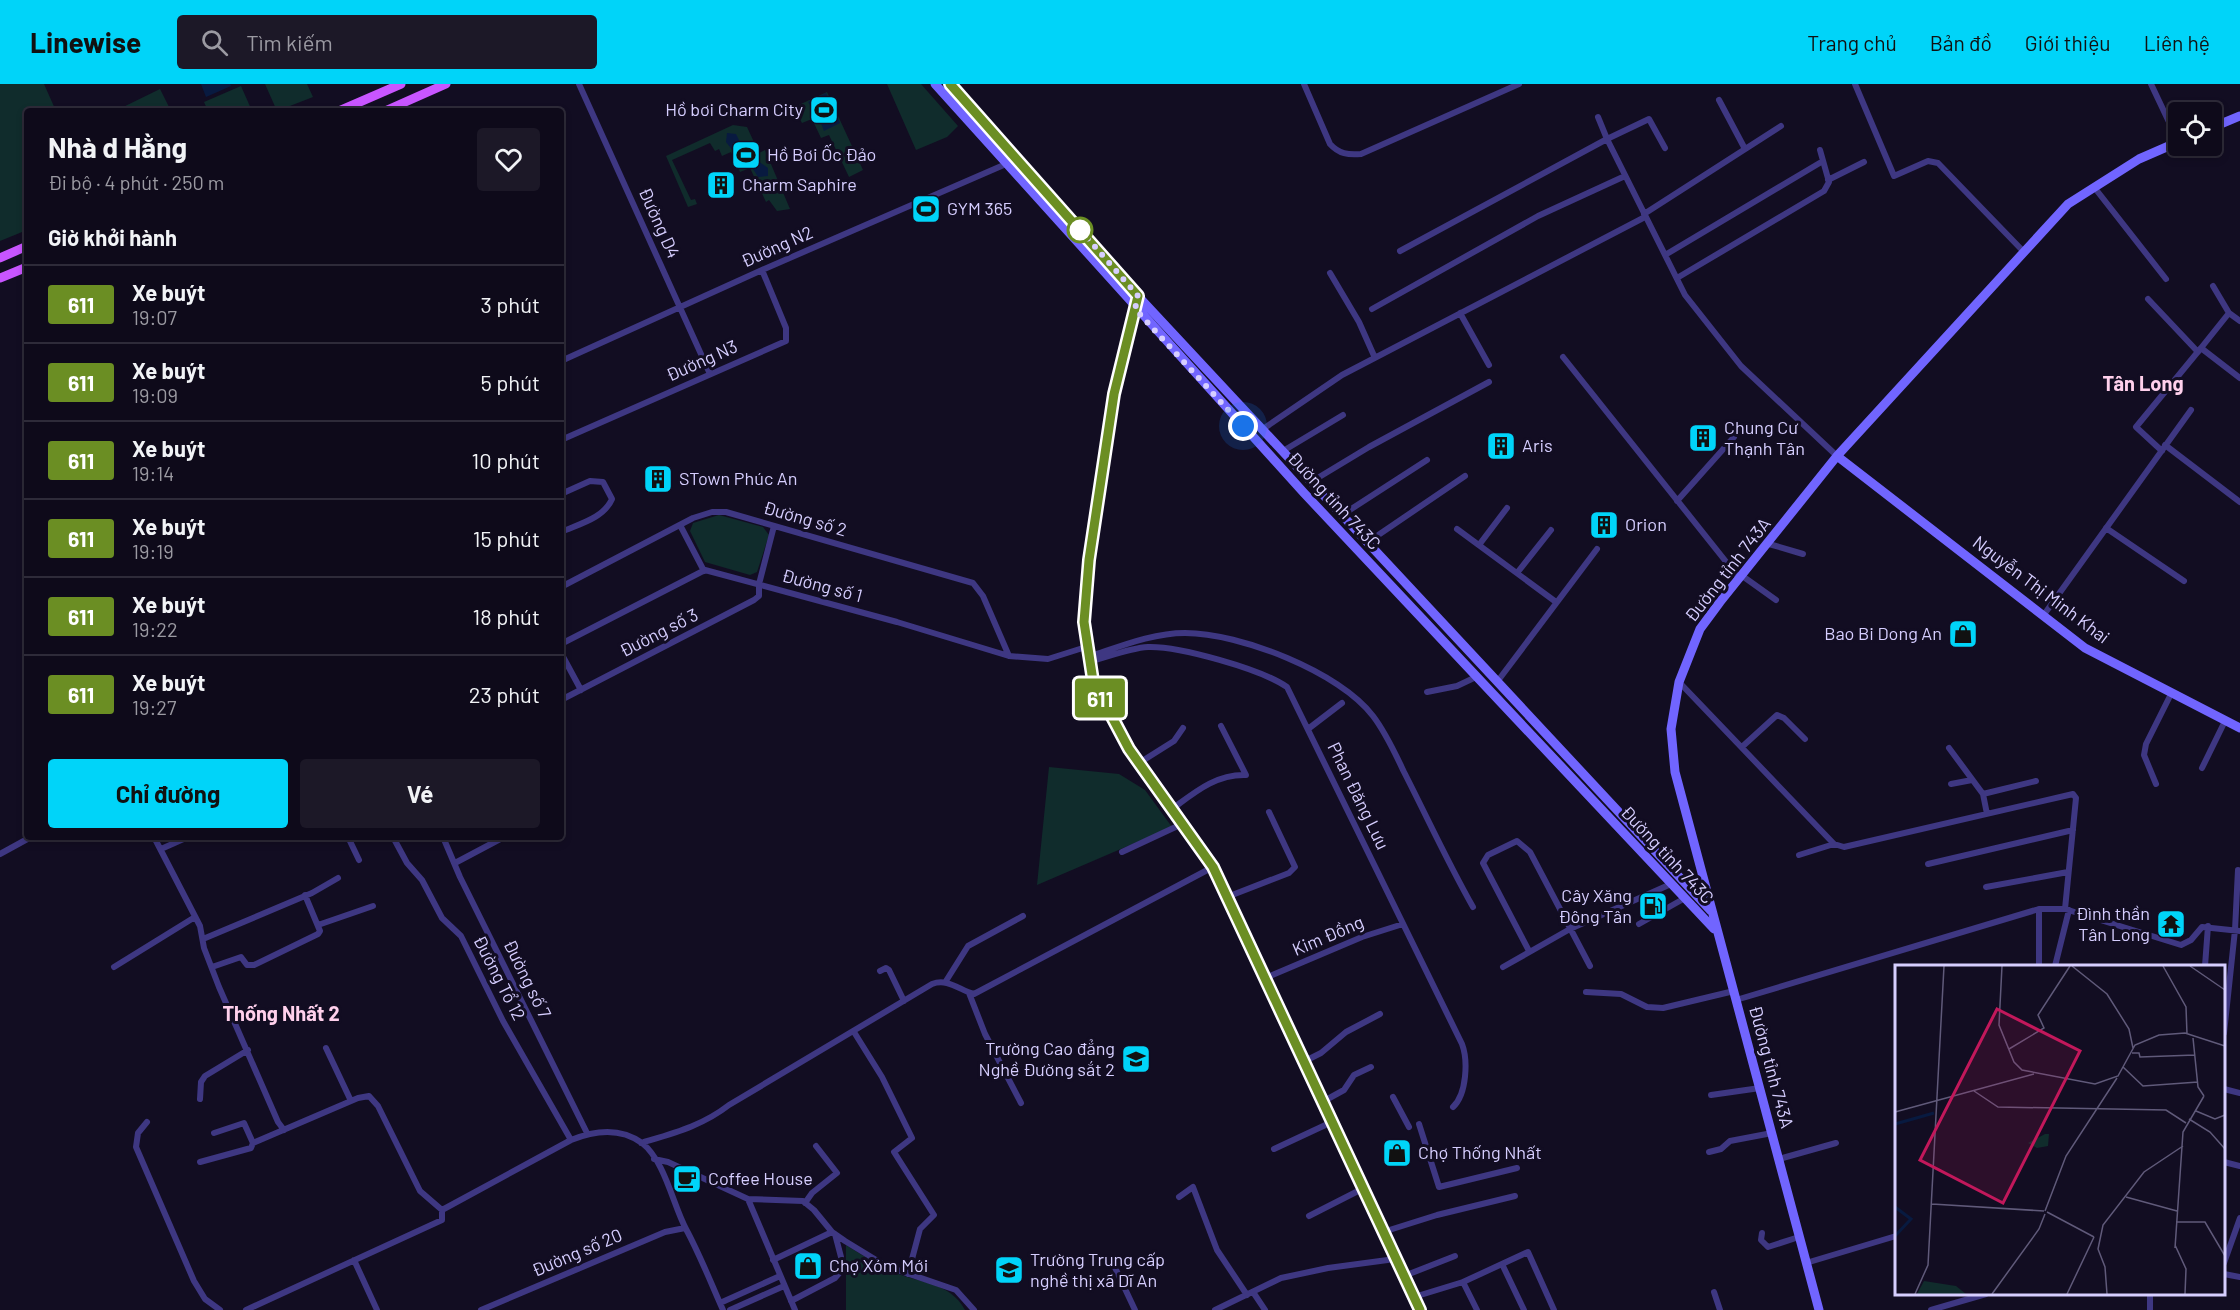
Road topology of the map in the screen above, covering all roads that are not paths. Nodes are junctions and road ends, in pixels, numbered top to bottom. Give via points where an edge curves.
1 (401, 84) edge
2 (446, 84) edge
3 (579, 84) edge
4 (934, 84) edge
5 (950, 84) edge
6 (1304, 84) edge
7 (1519, 84) edge
8 (1855, 84) edge
9 (2151, 84) edge
10 (1719, 100) dead end
11 (346, 108) edge
12 (399, 108) edge
13 (2240, 116) edge
14 (1598, 117) dead end
15 (2168, 120) edge
16 (2222, 123) edge
17 (1781, 126) dead end
18 (1607, 140) junction
19 (2168, 146) edge
20 (1665, 148) dead end
21 (1745, 149) junction
22 (1820, 150) dead end
23 (1015, 156) junction
24 (1823, 161) junction
25 (1864, 162) dead end
26 (1006, 164) junction
27 (1625, 176) junction
28 (1828, 180) junction
29 (2094, 187) junction
30 (1644, 216) junction
31 (24, 247) edge
32 (1400, 251) dead end
33 (2023, 251) junction
34 (1665, 255) junction
35 (0, 258) edge
36 (24, 268) edge
37 (762, 270) junction
38 (1330, 273) dead end
39 (0, 278) edge
40 (1677, 278) junction
41 (2166, 279) dead end
42 (2213, 286) dead end
43 (1138, 296) junction
44 (2148, 299) dead end
45 (680, 308) junction
46 (1135, 309) junction
47 (1372, 309) dead end
48 (1460, 313) junction
49 (2229, 313) junction
50 (2240, 321) edge
51 (2199, 350) junction
52 (1563, 357) dead end
53 (1376, 358) junction
54 (564, 361) edge
55 (1489, 365) dead end
56 (710, 374) junction
57 (2240, 378) edge
58 (1489, 382) dead end
59 (2191, 410) dead end
60 (1343, 415) dead end
61 (1263, 429) junction
62 (1734, 437) dead end
63 (564, 439) edge
64 (2163, 448) junction
65 (1283, 451) junction
66 (1837, 456) junction
67 (1427, 460) dead end
68 (1464, 476) dead end
69 (1311, 482) junction
70 (564, 493) edge
71 (1677, 501) junction
72 (2240, 502) edge
73 (1507, 508) dead end
74 (1342, 515) junction
75 (680, 525) junction
76 (774, 526) junction
77 (2106, 528) junction
78 (1457, 529) dead end
79 (1551, 530) dead end
80 (564, 531) edge
81 (1368, 542) junction
82 (1769, 544) junction
83 (1479, 545) junction
84 (1597, 549) dead end
85 (1803, 554) dead end
86 (704, 571) junction
87 (1517, 573) junction
88 (1740, 577) junction
89 (2184, 581) dead end
90 (759, 584) junction
91 (564, 585) edge
92 (1776, 600) dead end
93 (1556, 602) junction
94 (2043, 616) junction
95 (564, 642) edge
96 (1088, 655) junction
97 (1009, 656) junction
98 (564, 658) edge
99 (1476, 677) junction
100 (1497, 682) junction
101 (1679, 682) junction
102 (581, 690) junction
103 (1427, 692) dead end
104 (2172, 692) junction
105 (564, 698) edge
106 (1342, 703) dead end
107 (2225, 721) junction
108 (1221, 726) dead end
109 (1183, 728) dead end
110 (2240, 728) edge
111 (1308, 729) junction
112 (1805, 739) dead end
113 (1743, 746) junction
114 (1949, 748) dead end
115 (1139, 763) junction
116 (2202, 768) dead end
117 (1972, 780) junction
118 (2036, 781) dead end
119 (1951, 784) dead end
120 (2156, 784) dead end
121 (1983, 794) junction
122 (1172, 809) junction
123 (1269, 812) dead end
124 (1987, 814) junction
125 (1182, 824) junction
126 (2073, 830) junction
127 (26, 840) edge
128 (156, 840) edge
129 (181, 840) edge
130 (349, 840) edge
131 (395, 840) edge
132 (444, 840) edge
133 (498, 840) edge
134 (1834, 844) junction
135 (161, 849) junction
136 (1122, 852) dead end
137 (0, 854) edge
138 (1799, 855) dead end
139 (359, 860) dead end
140 (455, 863) junction
141 (1928, 864) dead end
142 (1213, 867) junction
143 (2238, 870) dead end
144 (2068, 872) junction
145 (338, 878) dead end
146 (1704, 881) junction
147 (1671, 884) junction
148 (1986, 887) dead end
149 (305, 896) junction
150 (1227, 897) junction
151 (1689, 898) junction
152 (373, 906) dead end
153 (1473, 906) dead end
154 (2039, 909) junction
155 (2067, 909) junction
156 (1711, 911) junction
157 (1023, 916) dead end
158 (195, 917) junction
159 (1403, 924) junction
160 (1639, 924) dead end
161 (318, 925) junction
162 (2208, 926) junction
163 (1570, 928) junction
164 (2238, 931) edge
165 (1718, 933) junction
166 (203, 939) junction
167 (1529, 951) junction
168 (2039, 965) edge
169 (2055, 965) edge
170 (2205, 965) edge
171 (1590, 966) dead end
172 (114, 967) dead end
173 (1503, 967) dead end
174 (212, 968) junction
175 (880, 971) dead end
176 (1265, 978) junction
177 (946, 981) junction
178 (969, 993) junction
179 (1586, 993) dead end
180 (1735, 995) junction
181 (904, 1001) junction
182 (1380, 1014) dead end
183 (2225, 1020) edge
184 (854, 1032) junction
185 (326, 1048) dead end
186 (248, 1050) junction
187 (1305, 1061) junction
188 (1371, 1068) dead end
189 (1760, 1088) junction
190 (2225, 1089) edge
191 (2240, 1092) edge
192 (1711, 1095) dead end
193 (1393, 1097) dead end
194 (200, 1098) dead end
195 (351, 1101) junction
196 (1324, 1101) junction
197 (1021, 1103) dead end
198 (1453, 1107) dead end
199 (1334, 1121) junction
200 (147, 1122) dead end
201 (1419, 1124) dead end
202 (1409, 1127) dead end
203 (284, 1130) junction
204 (214, 1133) dead end
205 (587, 1133) junction
206 (1772, 1133) junction
207 (571, 1140) junction
208 (253, 1143) junction
209 (641, 1143) junction
210 (1836, 1143) dead end
211 (816, 1146) dead end
212 (1274, 1149) dead end
213 (1709, 1152) dead end
214 (654, 1159) junction
215 (1779, 1159) junction
216 (200, 1162) dead end
217 (2225, 1162) edge
218 (2240, 1166) edge
219 (1517, 1168) dead end
220 (1364, 1188) junction
221 (1515, 1196) dead end
222 (1179, 1197) dead end
223 (748, 1199) junction
224 (804, 1203) junction
225 (442, 1210) junction
226 (1309, 1216) dead end
227 (2240, 1218) edge
228 (685, 1228) junction
229 (1383, 1232) junction
230 (833, 1233) junction
231 (1762, 1233) dead end
232 (1895, 1236) edge
233 (1799, 1237) junction
234 (1455, 1256) dead end
235 (2225, 1258) edge
236 (1111, 1259) dead end
237 (1395, 1259) junction
238 (354, 1260) junction
239 (772, 1260) junction
240 (1806, 1263) junction
241 (1502, 1264) junction
242 (908, 1274) junction
243 (2225, 1274) edge
244 (780, 1276) junction
245 (1404, 1276) junction
246 (2240, 1277) edge
247 (1463, 1282) junction
248 (784, 1286) junction
249 (1714, 1292) dead end
250 (1250, 1294) junction
251 (1980, 1295) edge
252 (1414, 1297) junction
253 (791, 1301) junction
254 (721, 1307) edge
255 (220, 1310) edge
256 (246, 1310) edge
257 (377, 1310) edge
258 (481, 1310) edge
259 (730, 1310) edge
260 (795, 1310) edge
261 (974, 1310) edge
262 (1135, 1310) edge
263 (1215, 1310) edge
264 (1264, 1310) edge
265 (1420, 1310) edge
266 (1477, 1310) edge
267 (1524, 1310) edge
268 (1554, 1310) edge
269 (1720, 1310) edge
270 (1819, 1310) edge
271 (1931, 1310) edge

1 - 11 main road
2 - 12 main road
3 - 45 street, Đường D4
4 - 26 main road, Đường tỉnh 743C
5 - 23 main road, Đường tỉnh 743C
6 - 7 street via 1330,144 1342,153 1360,154
8 - 33 street via 1894,176 1928,161 1938,163
9 - 15 street
10 - 21 street
13 - 16 main road
14 - 18 street
17 - 21 street
18 - 20 street via 1649,119
18 - 27 street
18 - 32 street
19 - 29 main road, Đường tỉnh 743A
21 - 30 street
22 - 24 street
23 - 26 main road
23 - 43 main road, Đường tỉnh 743C
24 - 28 street
24 - 34 street
25 - 28 street
26 - 37 street, Đường N2
26 - 46 main road, Đường tỉnh 743C
27 - 30 street
27 - 47 street via 1538,216
28 - 40 street via 1824,191
29 - 33 main road, Đường tỉnh 743A via 2068,204
29 - 41 street
30 - 34 street
30 - 48 street
31 - 35 main road
33 - 66 main road, Đường tỉnh 743A
34 - 40 street
36 - 39 main road
37 - 45 street, Đường N2
37 - 56 street, Đường N3 via 786,328 786,341
38 - 53 street
40 - 66 street via 1705,322 1741,366
42 - 49 street
43 - 46 main road
43 - 61 main road, Đường tỉnh 743C
44 - 51 street
45 - 54 street, Đường N2
45 - 56 street, Đường D4
46 - 96 main road via 1114,394 1098,494 1084,607
46 - 99 main road, Đường tỉnh 743C
48 - 53 street
48 - 55 street
49 - 50 street
49 - 51 street
51 - 57 street
51 - 64 street via 2136,427
52 - 71 street
53 - 61 street via 1342,375
56 - 63 street, Đường N3
58 - 69 street
59 - 64 street
60 - 65 street
61 - 65 main road, Đường tỉnh 743C
62 - 71 street
64 - 72 street
64 - 77 street
65 - 69 main road, Đường tỉnh 743C
66 - 82 main road, Đường tỉnh 743A
66 - 94 main road, Nguyễn Thị Minh Khai
67 - 74 street
68 - 81 street
69 - 74 main road, Đường tỉnh 743C
70 - 80 street via 596,481 603,482 612,499 601,513
71 - 88 street
73 - 83 street
74 - 81 main road, Đường tỉnh 743C
75 - 76 street, Đường số 2 via 720,511
75 - 86 street
75 - 91 street, Đường số 2
76 - 90 street
76 - 97 street, Đường số 2 via 973,583 983,596
77 - 89 street
77 - 94 street
78 - 83 street
79 - 87 street
81 - 100 main road, Đường tỉnh 743C
82 - 85 street
82 - 88 main road, Đường tỉnh 743A
83 - 87 street
84 - 93 street
86 - 90 street, Đường số 1
86 - 95 street
87 - 93 street
88 - 92 street
88 - 101 main road, Đường tỉnh 743A via 1700,629
90 - 97 street, Đường số 1
90 - 102 street, Đường số 3 via 759,596 754,600
93 - 100 street
94 - 104 main road, Nguyễn Thị Minh Khai via 2085,648
96 - 97 street, Đường số 1 via 1048,659
96 - 111 street, Phan Đăng Lưu via 1147,647 1176,649 1247,670 1287,687
96 - 115 main road via 1101,699
96 - 153 street via 1155,636 1194,633 1251,644 1333,683 1365,707 1385,736
98 - 102 street
99 - 103 street
99 - 147 main road, Đường tỉnh 743C
100 - 151 main road, Đường tỉnh 743C
101 - 113 street
101 - 146 main road, Đường tỉnh 743A via 1671,745
102 - 105 street, Đường số 3
104 - 107 main road, Nguyễn Thị Minh Khai
104 - 120 street via 2144,755
106 - 111 street
107 - 110 main road, Nguyễn Thị Minh Khai
107 - 116 street
108 - 122 street via 1246,775 1215,780
109 - 115 street via 1174,741
111 - 159 street, Phan Đăng Lưu
112 - 113 street via 1777,715
113 - 134 street
114 - 117 street
115 - 122 main road
117 - 119 street
117 - 121 street
118 - 121 street
121 - 124 street
122 - 125 main road
123 - 150 street via 1295,867 1289,873
124 - 126 street via 2073,794
124 - 134 street via 1854,846
125 - 136 street
125 - 142 main road
126 - 141 street
126 - 144 street
127 - 137 street
128 - 135 street
129 - 135 street
130 - 139 street
131 - 207 street, Đường Tổ 12 via 442,918 461,936 503,1021
132 - 140 street, Đường số 7
133 - 140 street
134 - 138 street
135 - 158 street
140 - 205 street, Đường số 7
142 - 150 main road
142 - 178 street via 1163,891 1093,933 974,994
143 - 164 street
144 - 148 street
144 - 155 street
145 - 149 street
146 - 151 main road
146 - 156 main road, Đường tỉnh 743A
147 - 151 main road, Đường tỉnh 743C
147 - 163 street
149 - 161 street
149 - 166 street
150 - 176 main road
151 - 156 main road, Đường tỉnh 743C
151 - 160 street
151 - 165 main road, Đường tỉnh 743C
152 - 161 street
154 - 155 street
154 - 168 street
154 - 180 street
155 - 162 street via 2181,945
155 - 169 street
156 - 165 main road, Đường tỉnh 743A
157 - 177 street via 968,945
158 - 166 street
158 - 172 street
159 - 176 street, Kim Đồng
159 - 198 street, Phan Đăng Lưu via 1466,1054 1459,1101
161 - 174 street via 318,934 254,965 249,966 241,957
162 - 164 street
162 - 170 street
163 - 167 street
163 - 167 street via 1530,852 1517,841 1488,855 1483,863
163 - 171 street
164 - 183 street
165 - 180 main road, Đường tỉnh 743A
166 - 174 street
167 - 173 street
174 - 186 street
175 - 181 street via 889,970
176 - 187 main road
177 - 178 street
177 - 181 street via 932,984
178 - 197 street via 985,1034
179 - 180 street via 1615,993 1647,1007 1663,1008
180 - 189 main road, Đường tỉnh 743A
181 - 184 street
182 - 187 street
184 - 209 street via 694,1128
184 - 242 street via 883,1078 912,1138 894,1152 934,1215 920,1229
185 - 195 street
186 - 194 street via 204,1076
186 - 203 street
187 - 196 main road
188 - 196 street via 1354,1075 1344,1090
189 - 192 street
189 - 206 main road, Đường tỉnh 743A
190 - 191 street
193 - 202 street
195 - 203 street
195 - 225 street via 369,1096 374,1100 420,1191
196 - 199 main road
199 - 212 street
199 - 220 main road
200 - 255 street via 138,1133 136,1147 194,1281 206,1299
201 - 219 street via 1440,1187
203 - 208 street
204 - 208 street via 242,1123
205 - 207 street
205 - 209 street via 611,1132
206 - 213 street via 1730,1141
206 - 215 main road, Đường tỉnh 743A
207 - 225 street
208 - 216 street via 251,1148
209 - 214 street
210 - 215 street
211 - 224 street via 837,1173
214 - 223 street
214 - 228 street via 677,1202
215 - 233 main road, Đường tỉnh 743A
217 - 218 street
220 - 226 street
220 - 229 main road
221 - 229 street
222 - 250 street via 1193,1187 1217,1250
223 - 224 street
223 - 239 street
224 - 230 street
225 - 238 street via 442,1220
227 - 235 street
228 - 254 street
228 - 258 street, Đường số 20 via 665,1232
229 - 237 main road
230 - 239 street
230 - 242 street via 886,1266
230 - 253 street via 841,1271
231 - 233 street via 1761,1240 1768,1247
232 - 240 street
233 - 240 main road, Đường tỉnh 743A
234 - 245 street
236 - 262 street
237 - 245 main road
237 - 250 street via 1281,1278
238 - 256 street
238 - 257 street
239 - 244 street
240 - 270 main road, Đường tỉnh 743A
241 - 247 street
241 - 267 street
241 - 268 street via 1528,1252
242 - 261 street via 956,1290
243 - 246 street
244 - 248 street
244 - 254 street
245 - 252 main road
247 - 252 street
247 - 266 street
248 - 253 street
248 - 259 street
249 - 269 street
250 - 263 street
250 - 264 street
251 - 271 street
252 - 265 main road
253 - 260 street

